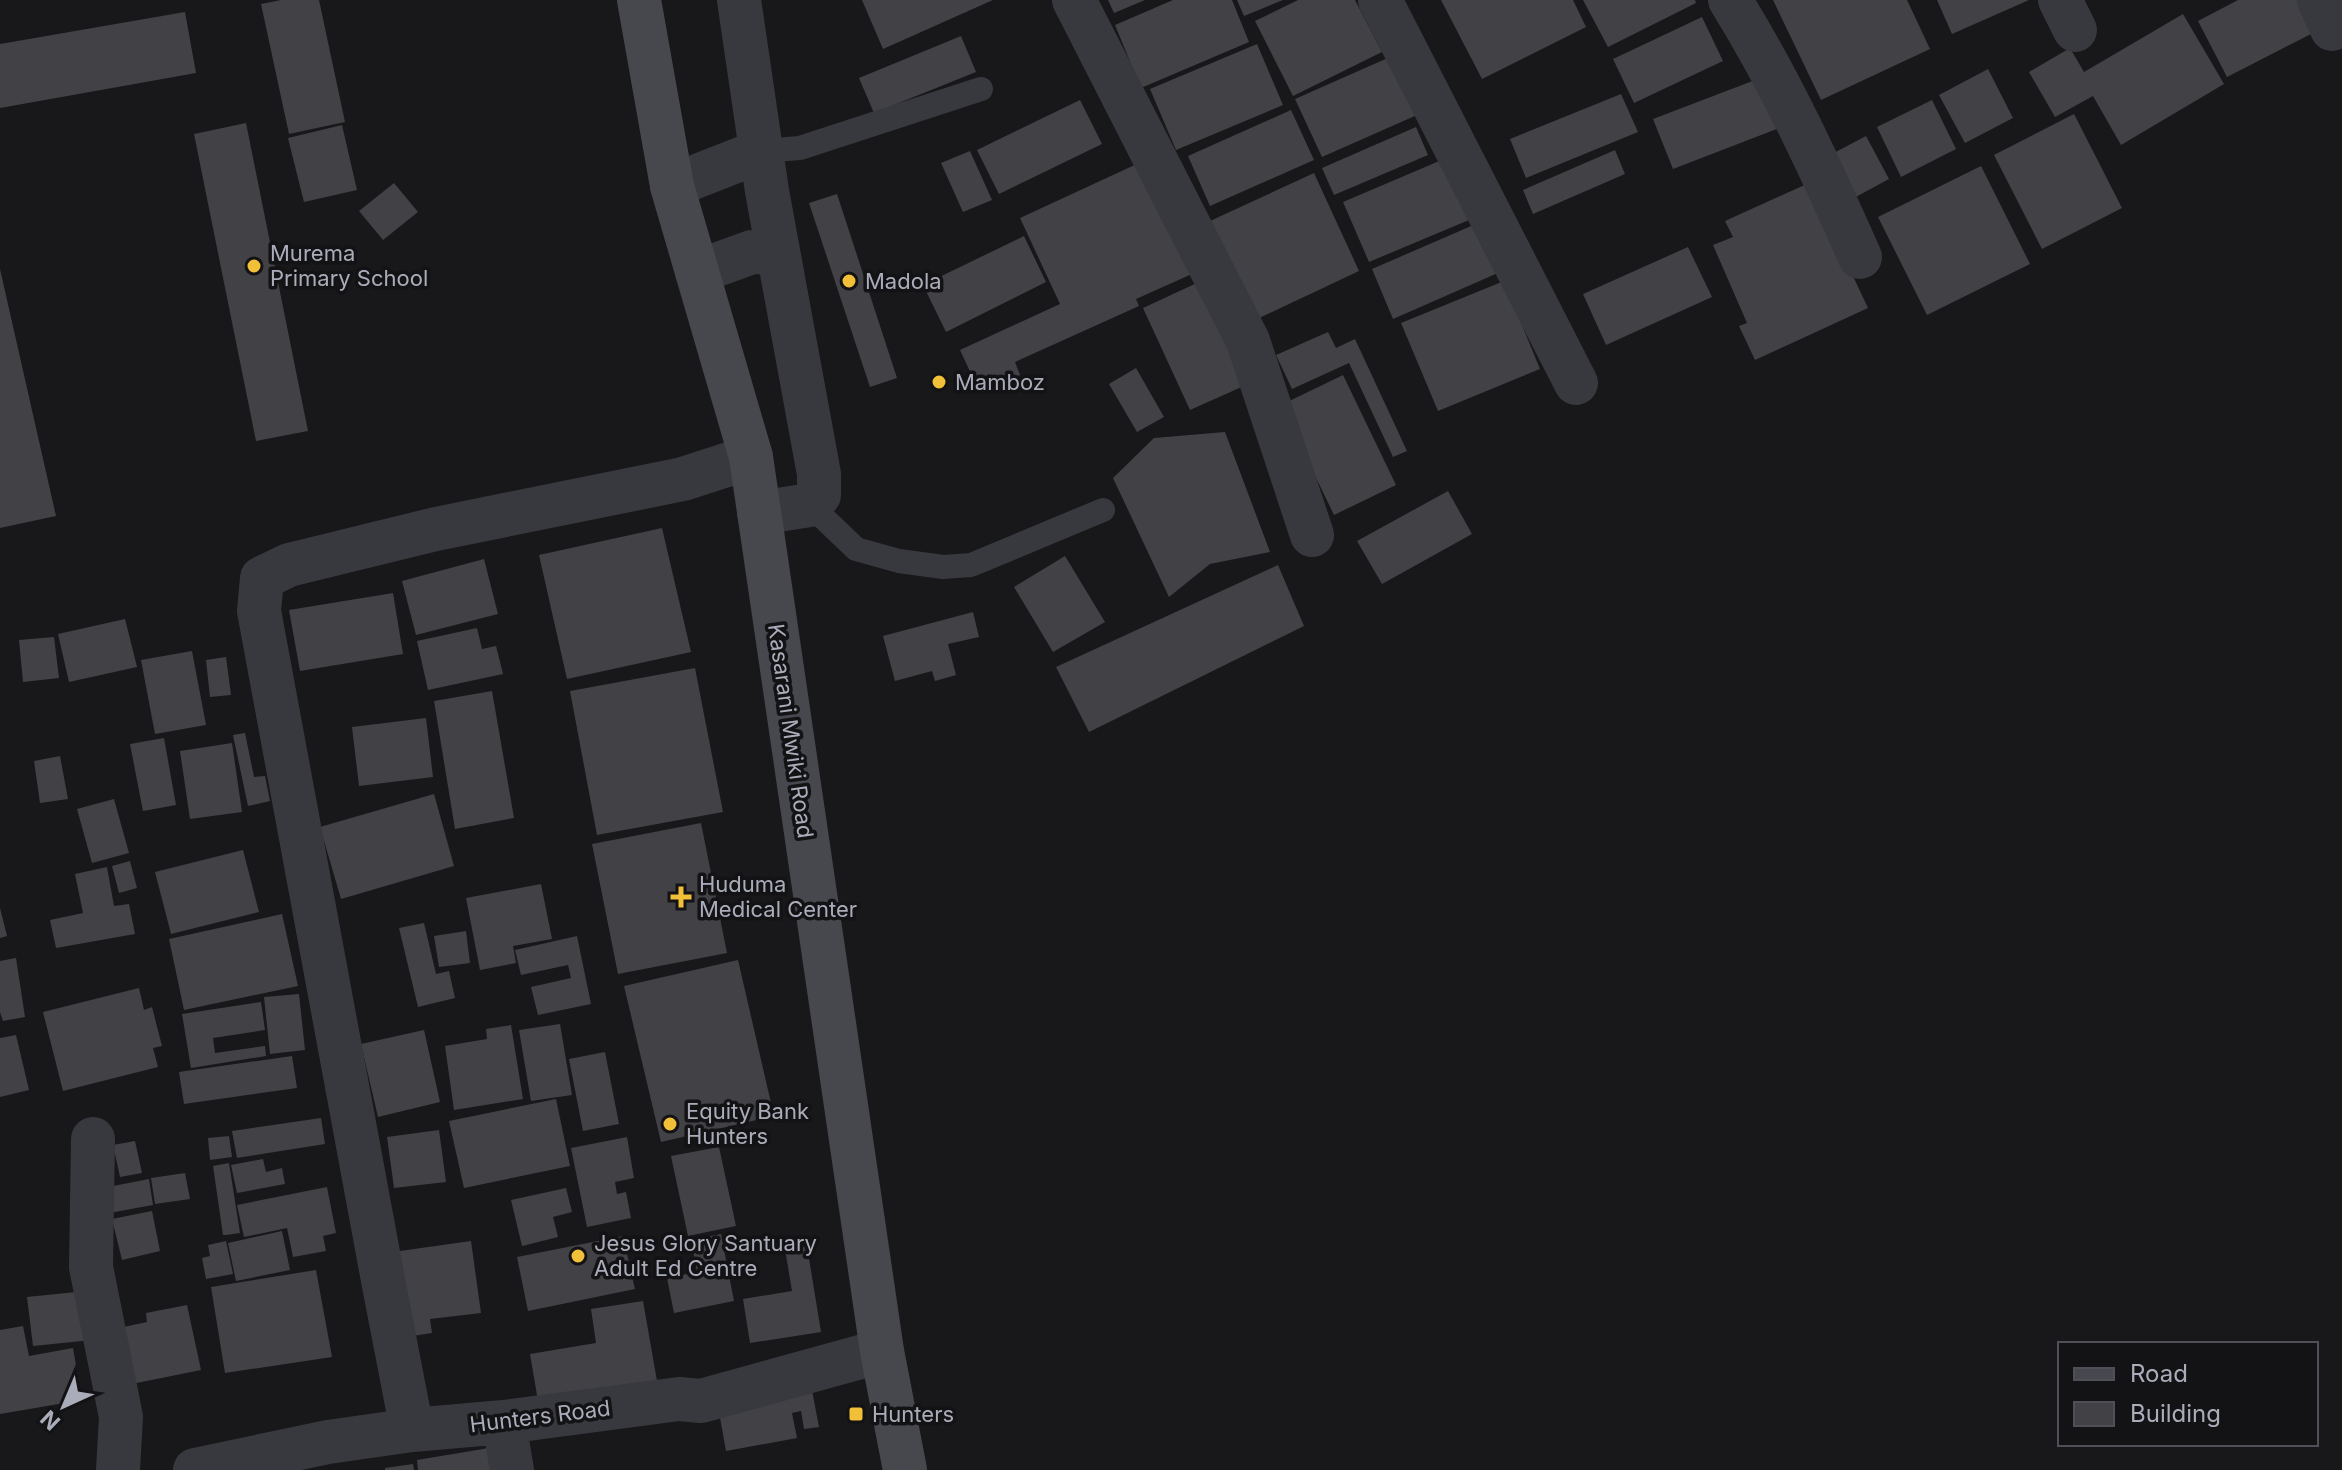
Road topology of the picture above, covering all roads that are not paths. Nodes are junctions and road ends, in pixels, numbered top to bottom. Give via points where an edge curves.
1 (639, 0) edge
2 (739, 0) edge
3 (1074, 0) edge
4 (1380, 0) edge
5 (1730, 0) edge
6 (981, 89) dead end
7 (761, 151) junction
8 (672, 186) junction
9 (778, 253) junction
10 (1860, 257) dead end
11 (697, 272) junction
12 (1576, 383) dead end
13 (751, 457) junction
14 (810, 505) junction
15 (1103, 510) dead end
16 (759, 513) junction
17 (1312, 535) dead end
18 (93, 1139) dead end
19 (882, 1351) junction
20 (504, 1422) junction
21 (412, 1430) junction
22 (330, 1456) edge
23 (118, 1470) edge
24 (195, 1470) edge
25 (512, 1470) edge
26 (905, 1470) edge

1 - 8 main road, Kasarani Mwiki Road
2 - 7 street
3 - 17 street via 1248,341
4 - 12 street
5 - 10 street via 1804,132
6 - 7 lane via 800,148
7 - 8 street
7 - 9 street
8 - 11 main road, Kasarani Mwiki Road
9 - 11 street via 752,252
9 - 14 street via 819,474 819,495
11 - 13 main road, Kasarani Mwiki Road
13 - 16 main road, Kasarani Mwiki Road
13 - 21 street via 683,479 289,565 262,578 259,611
14 - 15 lane via 856,549 943,567 971,565
14 - 16 street
16 - 19 main road, Kasarani Mwiki Road
18 - 23 street via 91,1267 121,1417
19 - 20 street, Hunters Road via 701,1401 679,1399
19 - 26 main road, Kasarani Mwiki Road
20 - 21 street, Hunters Road
20 - 25 street
21 - 22 street, Hunters Road
22 - 24 street, Hunters Road

